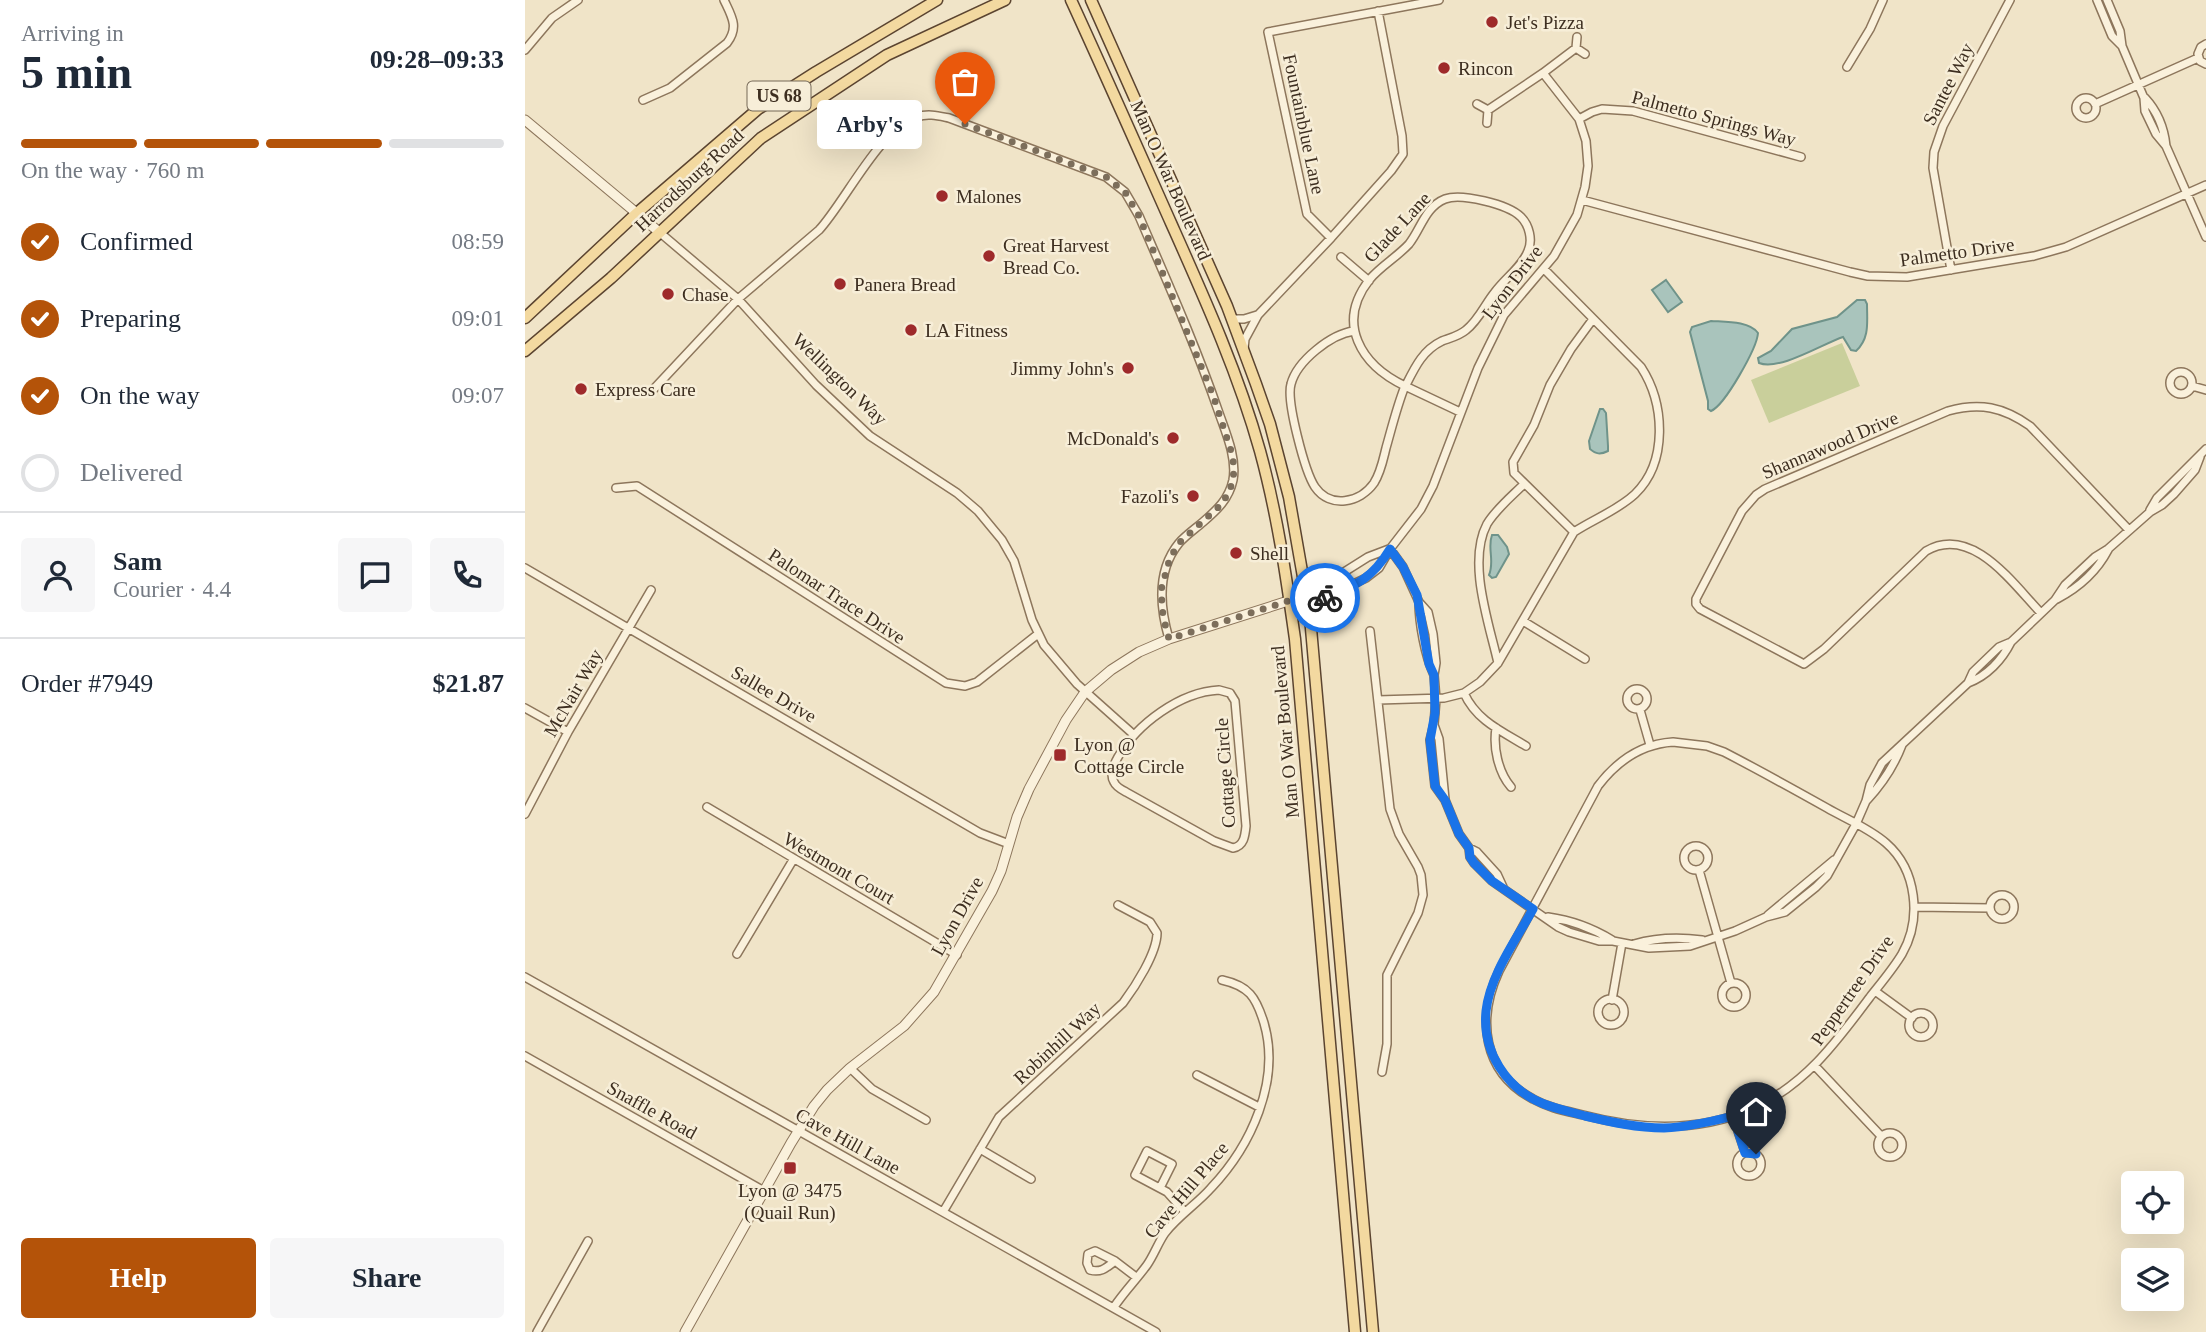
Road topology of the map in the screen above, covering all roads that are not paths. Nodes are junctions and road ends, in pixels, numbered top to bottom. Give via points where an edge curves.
1 (578, 0) edge
2 (724, 0) edge
3 (937, 0) edge
4 (1006, 0) edge
5 (1071, 0) edge
6 (1091, 0) edge
7 (1439, 0) edge
8 (1883, 0) edge
9 (2010, 0) edge
10 (2097, 0) edge
11 (2107, 0) edge
12 (1378, 11) junction
13 (1577, 37) dead end
14 (2206, 44) edge
15 (2122, 46) junction
16 (1576, 48) junction
17 (525, 50) edge
18 (1585, 54) dead end
19 (2198, 58) junction
20 (2206, 64) edge
21 (1847, 67) dead end
22 (1543, 73) junction
23 (2139, 85) junction
24 (643, 100) dead end
25 (1477, 104) dead end
26 (2095, 104) dead end
27 (1488, 110) junction
28 (525, 120) edge
29 (1579, 120) junction
30 (1486, 123) dead end
31 (1801, 157) dead end
32 (2206, 185) edge
33 (2187, 194) junction
34 (1582, 200) junction
35 (637, 213) junction
36 (658, 231) junction
37 (2206, 237) edge
38 (1331, 238) junction
39 (1341, 257) dead end
40 (1544, 269) junction
41 (1951, 270) junction
42 (1369, 281) junction
43 (738, 299) junction
44 (1258, 314) junction
45 (525, 317) edge
46 (1232, 318) junction
47 (1593, 319) junction
48 (1354, 331) junction
49 (1244, 349) junction
50 (525, 351) edge
51 (1405, 386) junction
52 (2192, 386) dead end
53 (2206, 390) edge
54 (650, 393) dead end
55 (1460, 412) junction
56 (2206, 449) edge
57 (1524, 484) junction
58 (617, 488) dead end
59 (2129, 530) junction
60 (1574, 532) junction
61 (1390, 549) junction
62 (525, 568) edge
63 (651, 590) dead end
64 (1307, 595) junction
65 (1289, 601) junction
66 (2041, 613) junction
67 (1523, 621) junction
68 (629, 627) junction
69 (1370, 631) dead end
70 (1038, 634) junction
71 (1169, 639) junction
72 (1585, 659) dead end
73 (1498, 663) junction
74 (1085, 692) junction
75 (1464, 693) junction
76 (1436, 699) junction
77 (1378, 700) junction
78 (525, 708) edge
79 (1640, 710) dead end
80 (1496, 728) junction
81 (568, 732) junction
82 (1133, 734) junction
83 (1650, 745) junction
84 (1525, 746) dead end
85 (1511, 787) dead end
86 (707, 807) dead end
87 (525, 814) edge
88 (1856, 824) junction
89 (1009, 844) junction
90 (793, 860) junction
91 (1699, 870) dead end
92 (1118, 905) dead end
93 (1914, 907) junction
94 (1990, 908) dead end
95 (1533, 909) junction
96 (1716, 937) junction
97 (1617, 942) junction
98 (737, 954) dead end
99 (957, 955) junction
100 (525, 977) edge
101 (1223, 980) dead end
102 (1731, 983) dead end
103 (1875, 991) junction
104 (1612, 1000) dead end
105 (1912, 1018) dead end
106 (525, 1056) edge
107 (1815, 1066) junction
108 (850, 1068) junction
109 (1382, 1072) dead end
110 (1196, 1075) dead end
111 (1259, 1107) junction
112 (1733, 1116) junction
113 (926, 1120) dead end
114 (799, 1131) junction
115 (1881, 1136) dead end
116 (980, 1149) junction
117 (1745, 1153) dead end
118 (1031, 1180) dead end
119 (1160, 1188) junction
120 (764, 1191) junction
121 (943, 1212) junction
122 (1185, 1212) junction
123 (588, 1241) dead end
124 (1115, 1261) dead end
125 (1136, 1277) junction
126 (1114, 1307) junction
127 (537, 1332) edge
128 (685, 1332) edge
129 (1156, 1332) edge
130 (1355, 1332) edge
131 (1373, 1332) edge

1 - 17 street via 552,18
2 - 24 street via 734,29 727,43 670,88
3 - 35 main road, Harrodsburg Road / US 68 via 758,109
4 - 36 main road, Harrodsburg Road / US 68 via 887,55 843,83 761,138
5 - 65 main road, Man O War Boulevard via 1238,382 1271,493
6 - 46 main road, Man O War Boulevard
7 - 12 street, Fountainblue Lane
8 - 21 street
9 - 41 street, Santee Way via 1937,141 1933,168
10 - 15 street via 2112,36
11 - 15 street
12 - 38 street via 1403,154
12 - 38 street, Fountainblue Lane via 1268,32 1307,214
13 - 16 street
14 - 19 street
15 - 23 street
16 - 18 street
16 - 22 street
19 - 20 street
19 - 23 street
22 - 27 street
22 - 29 street, Lyon Drive
23 - 26 street
23 - 33 street via 2145,111
25 - 27 street
27 - 30 street
28 - 35 street, Wellington Way
29 - 31 street, Palmetto Springs Way via 1602,109 1633,111
29 - 34 street, Lyon Drive via 1588,166
32 - 33 street, Palmetto Drive
33 - 37 street
33 - 41 street, Palmetto Drive via 2066,247
34 - 40 street, Lyon Drive via 1569,232
34 - 41 street, Palmetto Drive via 1868,276 1907,277
35 - 36 street, Wellington Way
35 - 45 main road, Harrodsburg Road / US 68
36 - 43 street, Wellington Way
36 - 50 main road, Harrodsburg Road / US 68
38 - 44 street
39 - 42 street
40 - 47 street
40 - 55 street, Lyon Drive via 1504,315
42 - 48 street, Glade Lane via 1359,298
42 - 51 street, Glade Lane via 1410,242 1427,214 1445,199 1462,197 1507,209 1522,218 1528,229 1529,248 1521,264 1467,330 1426,352
43 - 54 street
43 - 70 street, Wellington Way via 816,386 870,436 978,511 1014,561
43 - 71 street via 831,218 867,162 918,116 949,118 1113,181 1131,200 1169,284 1213,395 1234,467 1223,503 1179,543 1170,558 1161,590
44 - 46 street
44 - 49 street
46 - 49 main road, Man O War Boulevard
47 - 57 street via 1557,371 1513,462 1514,473
47 - 60 street via 1645,374 1659,418 1659,437 1654,466 1636,493
48 - 51 street via 1368,359
48 - 51 street via 1323,344 1300,366 1290,387 1305,462 1321,494 1346,501 1361,496 1374,482
49 - 64 main road, Man O War Boulevard via 1281,465
51 - 55 street
52 - 53 street
55 - 61 street, Lyon Drive via 1433,486
56 - 59 street
57 - 60 street
57 - 73 street via 1488,523 1478,558
58 - 70 street, Palomar Trace Drive via 637,486 946,683 965,686 977,682
59 - 66 street via 2065,585
59 - 66 street, Shannawood Drive via 2017,416 1987,406 1963,407 1756,495 1742,511 1696,599 1700,609 1804,664 1926,551 1953,544 1987,558
60 - 67 street
61 - 64 street, Lyon Drive via 1321,583
61 - 64 street, Lyon Drive via 1366,579 1324,598
61 - 76 street via 1419,601
62 - 68 street, Sallee Drive
63 - 68 street, McNair Way
64 - 65 street, Lyon Drive
64 - 131 main road, Man O War Boulevard
65 - 71 street, Lyon Drive
65 - 130 main road, Man O War Boulevard
66 - 88 street via 1980,678 1968,683 1903,745
67 - 72 street
67 - 73 street
68 - 81 street, McNair Way
68 - 89 street, Sallee Drive via 980,833
69 - 77 street
70 - 74 street, Wellington Way
71 - 74 street, Lyon Drive via 1124,660
73 - 75 street
74 - 82 street
74 - 89 street, Lyon Drive via 1035,777
75 - 76 street
75 - 80 street via 1473,711
76 - 77 street
76 - 95 street via 1430,740 1435,786 1469,848 1497,874 1503,887
77 - 109 street via 1390,809 1418,867 1423,895 1387,975 1387,1044
78 - 81 street
79 - 83 street
80 - 84 street
80 - 85 street via 1502,773
81 - 87 street, McNair Way
82 - 82 street, Cottage Circle via 1113,767 1117,786 1224,846 1240,845 1246,826 1236,709 1230,693 1211,691 1179,702
83 - 88 street, Peppertree Drive via 1689,742 1724,752
83 - 95 street, Peppertree Drive via 1619,763 1598,786
86 - 90 street, Westmont Court
88 - 93 street, Peppertree Drive via 1887,843 1897,855 1910,881
88 - 96 street via 1835,859 1766,917
89 - 99 street, Lyon Drive via 992,891
90 - 98 street
90 - 99 street, Westmont Court
91 - 96 street
92 - 116 street, Robinhill Way via 1150,922 1157,933 1133,990 999,1118
93 - 94 street
93 - 103 street, Peppertree Drive via 1902,953
95 - 97 street
95 - 112 street, Peppertree Drive via 1492,987 1486,1012 1491,1051 1511,1083 1543,1104 1627,1125 1689,1126
96 - 97 street
96 - 102 street
97 - 104 street
99 - 108 street, Lyon Drive via 934,992 904,1026
100 - 114 street, Cave Hill Lane
101 - 111 street, Cave Hill Place via 1248,990 1263,1020 1269,1062
103 - 105 street
103 - 107 street, Peppertree Drive
106 - 120 street, Snaffle Road
107 - 112 street, Peppertree Drive via 1769,1101
107 - 115 street
108 - 113 street via 872,1089
108 - 114 street, Lyon Drive via 827,1090
110 - 111 street
111 - 122 street, Cave Hill Place via 1227,1169
112 - 117 street
114 - 120 street, Lyon Drive
114 - 121 street, Cave Hill Lane
116 - 118 street
116 - 121 street, Robinhill Way
119 - 119 street via 1135,1175 1147,1151 1172,1164
119 - 122 street
120 - 128 street, Lyon Drive
121 - 126 street, Cave Hill Lane
122 - 125 street, Cave Hill Place
123 - 127 street
124 - 125 street
125 - 126 street, Cave Hill Place
126 - 129 street, Cave Hill Lane

